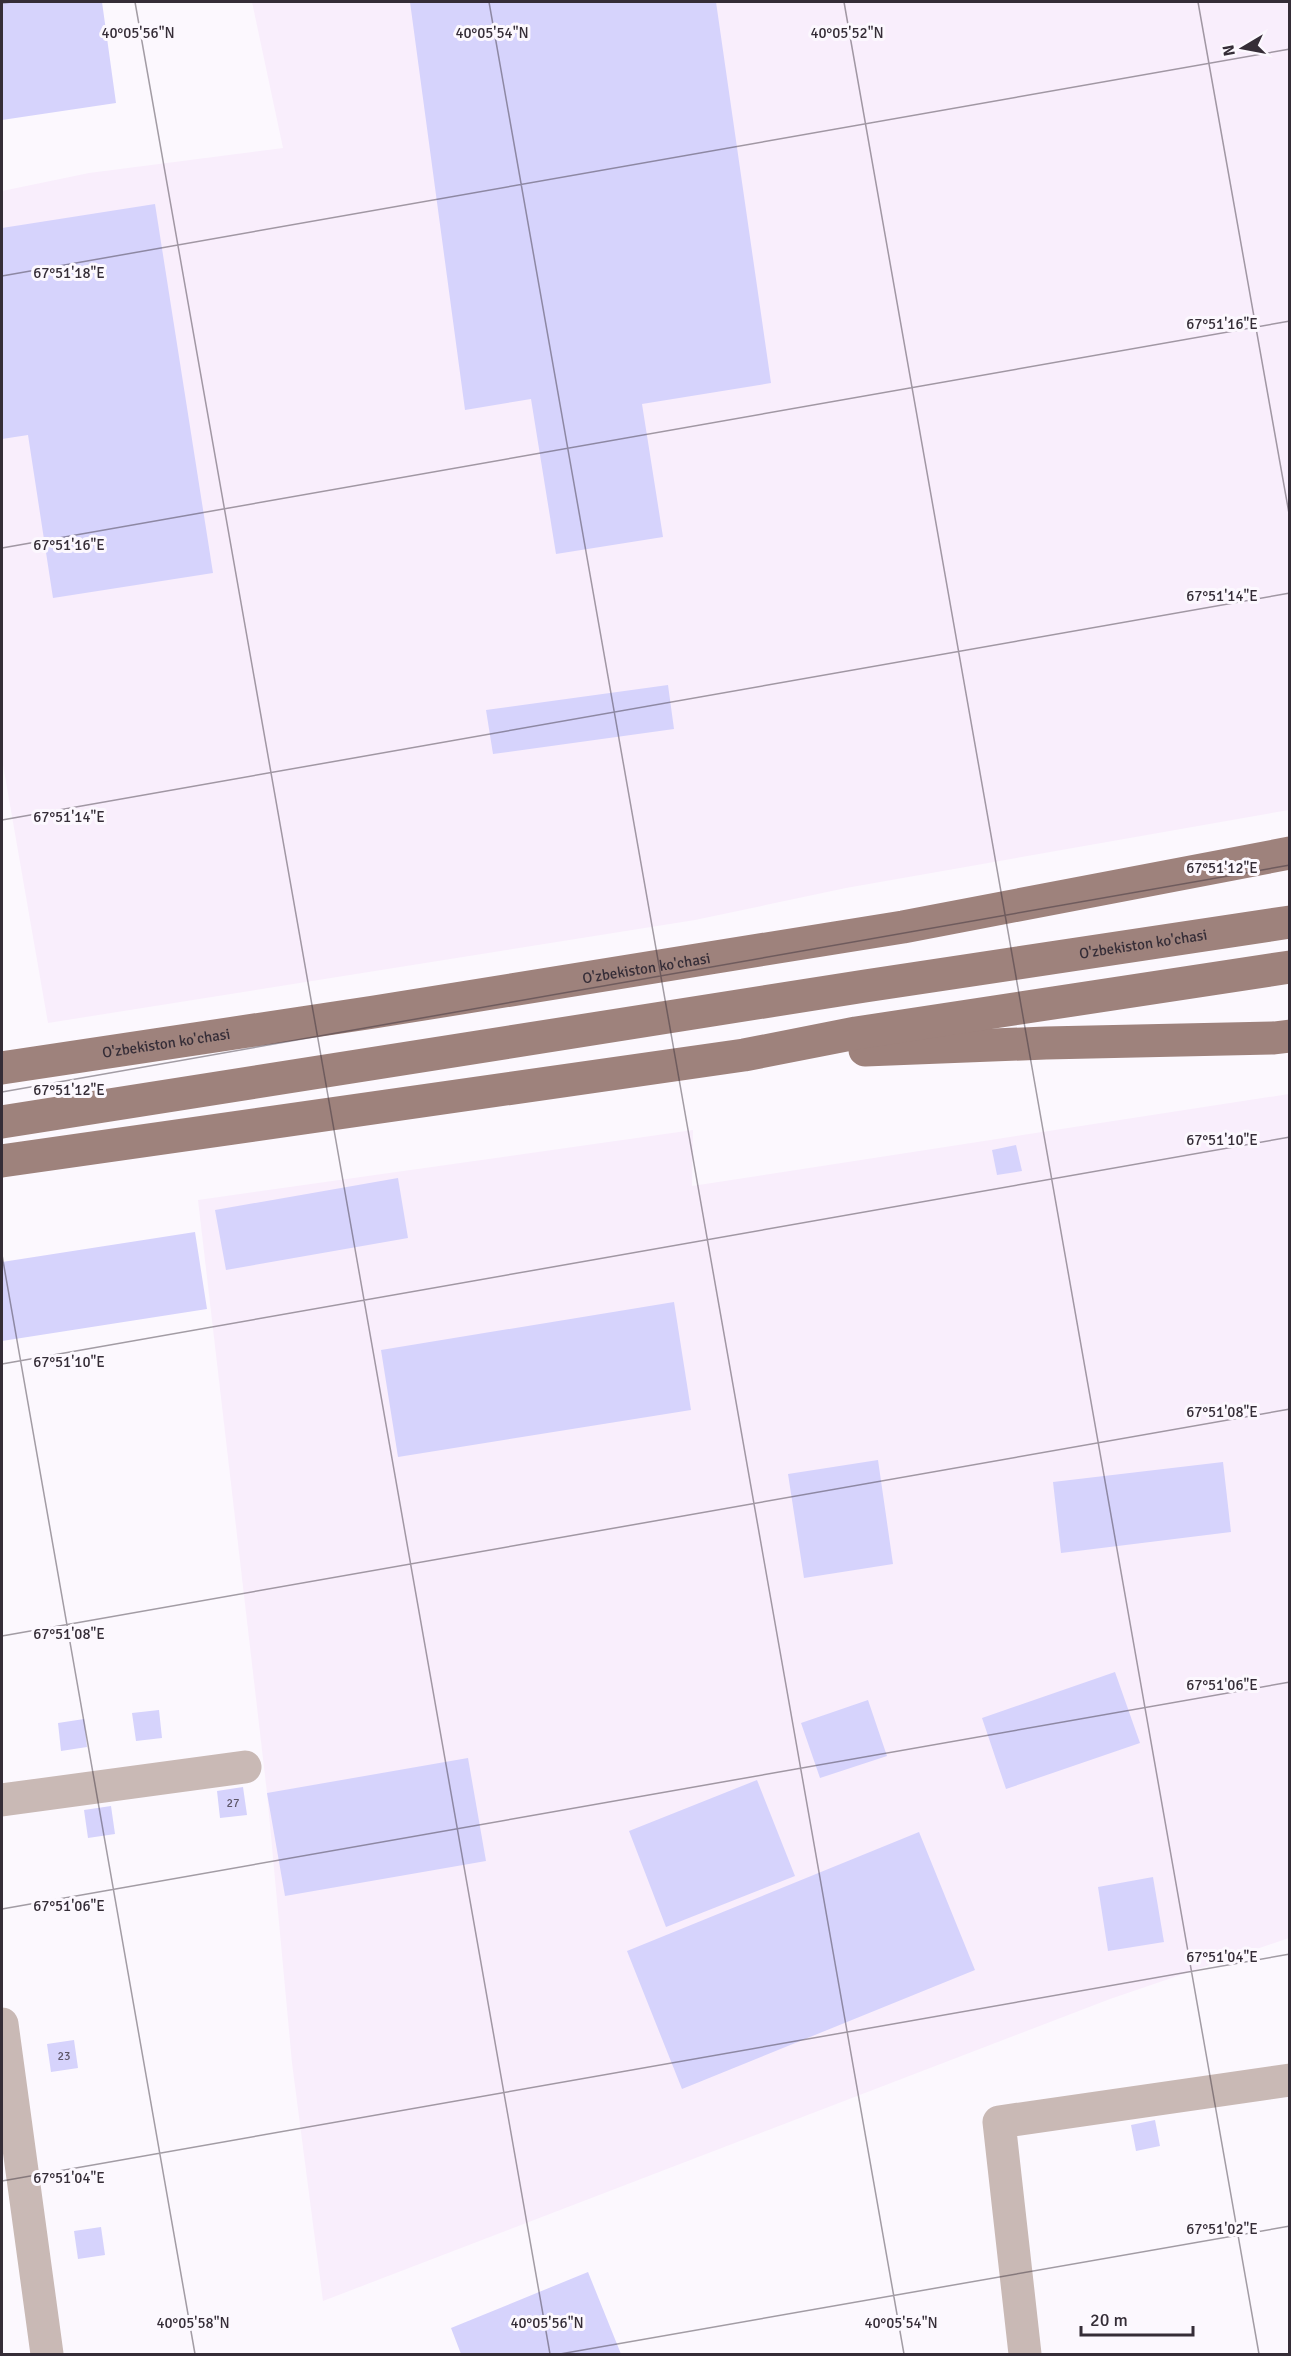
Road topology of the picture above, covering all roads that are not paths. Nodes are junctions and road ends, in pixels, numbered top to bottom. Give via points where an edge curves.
1 (1290, 853) edge
2 (1290, 922) edge
3 (903, 927) junction
4 (1290, 967) edge
5 (865, 986) junction
6 (1290, 1036) edge
7 (744, 1055) junction
8 (2, 1068) edge
9 (2, 1122) edge
10 (2, 1161) edge
11 (245, 1767) dead end
12 (2, 1800) edge
13 (2, 2024) edge
14 (1290, 2080) edge
15 (47, 2355) edge
16 (1025, 2355) edge

1 - 3 main road, O'zbekiston ko'chasi
2 - 5 main road, O'zbekiston ko'chasi
3 - 5 main road
3 - 8 main road, O'zbekiston ko'chasi
4 - 7 main road via 856,1033
5 - 9 main road, O'zbekiston ko'chasi
6 - 7 main road
7 - 10 main road
11 - 12 street
13 - 15 street
14 - 16 street via 999,2122

